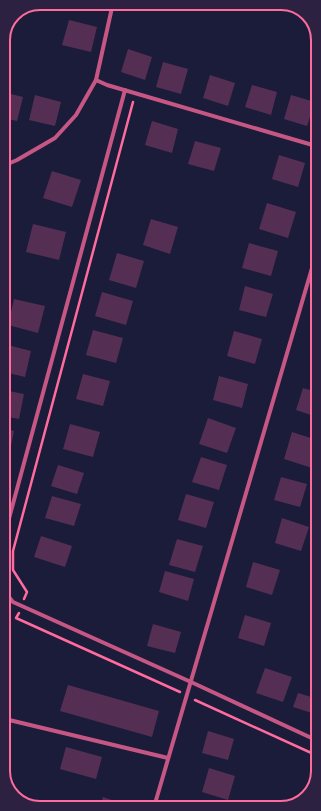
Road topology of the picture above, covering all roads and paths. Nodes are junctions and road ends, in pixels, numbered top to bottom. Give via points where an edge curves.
1 (111, 10) edge
2 (96, 80) junction
3 (125, 90) junction
4 (135, 93) junction
5 (311, 145) edge
6 (10, 163) edge
7 (311, 272) edge
8 (10, 515) edge
9 (10, 598) edge
10 (22, 605) junction
11 (191, 682) junction
12 (187, 695) junction
13 (10, 720) edge
14 (311, 738) edge
15 (311, 753) edge
16 (168, 758) junction
17 (156, 801) edge

1 - 2 street
2 - 3 street
2 - 6 street via 76,115 55,138
3 - 4 street
3 - 8 street
4 - 5 street
4 - 10 path via 13,550 13,570 27,592
7 - 11 street
9 - 10 street
10 - 11 street
10 - 12 path via 16,618
11 - 12 street
11 - 14 street
12 - 15 path via 197,702
12 - 16 street
13 - 16 street
16 - 17 street

